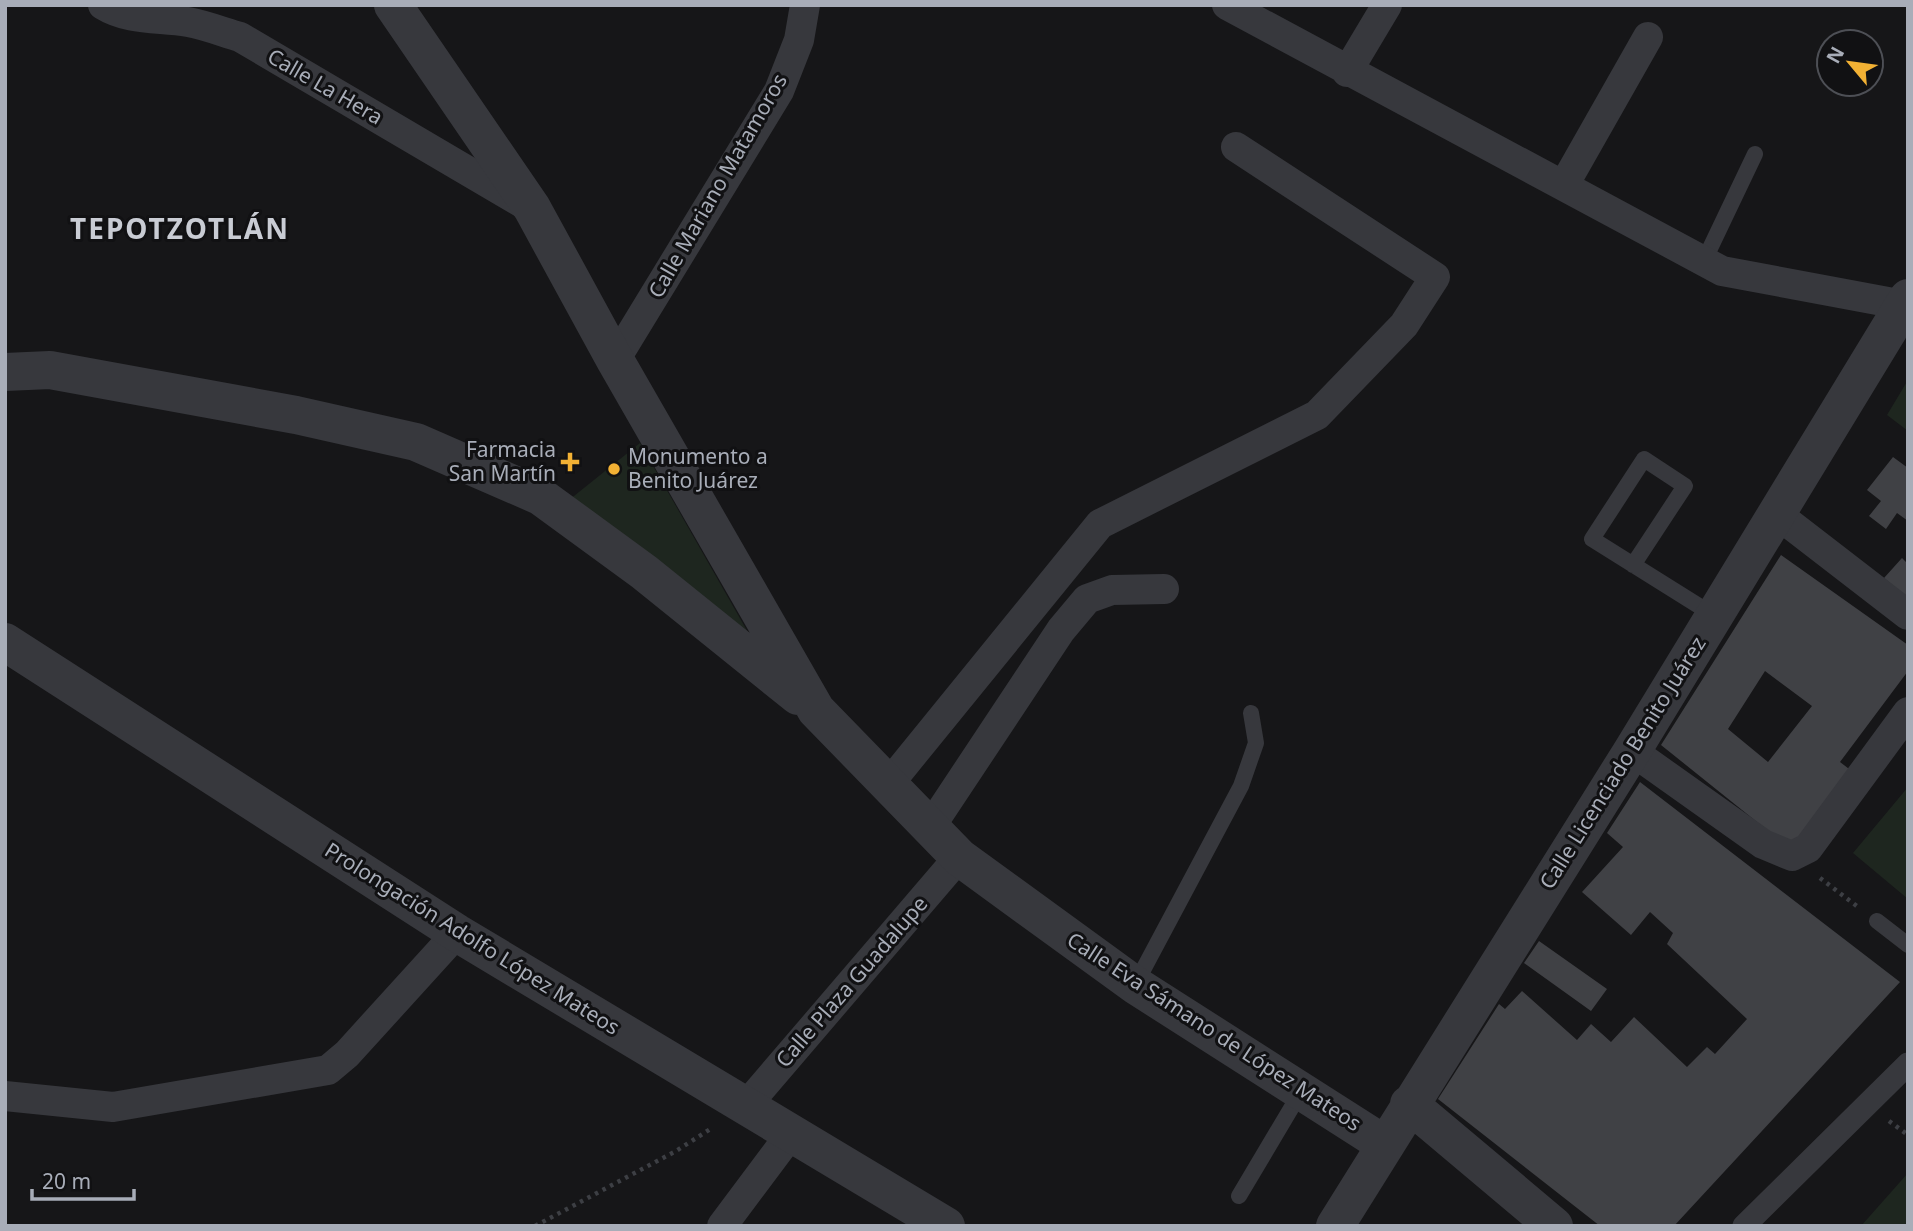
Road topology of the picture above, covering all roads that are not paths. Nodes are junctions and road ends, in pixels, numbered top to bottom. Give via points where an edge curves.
1 (103, 5) edge
2 (393, 5) edge
3 (805, 5) edge
4 (1227, 5) edge
5 (1387, 5) edge
6 (1648, 37) dead end
7 (1348, 72) junction
8 (1236, 147) dead end
9 (1755, 154) dead end
10 (1563, 184) junction
11 (532, 208) junction
12 (1704, 261) junction
13 (1906, 302) edge
14 (615, 360) junction
15 (5, 372) edge
16 (1777, 514) junction
17 (1633, 565) junction
18 (1164, 589) dead end
19 (1908, 615) edge
20 (1715, 616) junction
21 (5, 642) edge
22 (816, 710) junction
23 (1908, 712) edge
24 (1251, 713) dead end
25 (1632, 751) junction
26 (887, 786) junction
27 (929, 829) junction
28 (959, 857) junction
29 (1877, 921) road end
30 (457, 933) junction
31 (1908, 945) edge
32 (1135, 985) junction
33 (1908, 1064) edge
34 (1302, 1090) junction
35 (5, 1096) edge
36 (1409, 1104) junction
37 (745, 1107) junction
38 (790, 1135) junction
39 (1384, 1144) junction
40 (1239, 1196) dead end
41 (722, 1226) edge
42 (946, 1226) edge
43 (1335, 1226) edge
44 (1554, 1226) edge
45 (1744, 1226) edge

1 - 11 street, Calle La Hera via 114,12 189,22 240,37
2 - 11 street, Calle Eva Sámano de López Mateos
3 - 14 street, Calle Mariano Matamoros via 799,40 779,91
4 - 7 street
5 - 7 street
6 - 10 street
7 - 10 street
8 - 26 street via 1434,277 1404,325 1317,415 1100,524
9 - 12 lane
10 - 12 street
11 - 14 street, Calle Eva Sámano de López Mateos
12 - 13 street via 1723,271
13 - 16 street, Calle Licenciado Benito Juárez
14 - 22 street, Calle Eva Sámano de López Mateos
15 - 22 street via 50,370 416,442 540,496 644,572
16 - 19 street
16 - 20 street, Calle Licenciado Benito Juárez
17 - 17 lane via 1592,539 1643,459 1685,486
17 - 20 lane
18 - 27 street via 1112,590 1087,599
20 - 25 street, Calle Licenciado Benito Juárez
21 - 30 street, Prolongación Adolfo López Mateos
22 - 26 street, Calle Eva Sámano de López Mateos
23 - 25 street via 1808,848 1792,856 1763,844
24 - 32 lane via 1256,743 1241,786
25 - 36 street, Calle Licenciado Benito Juárez
26 - 27 street, Calle Eva Sámano de López Mateos
27 - 28 street, Calle Eva Sámano de López Mateos
28 - 32 street, Calle Eva Sámano de López Mateos
28 - 37 street, Calle Plaza Guadalupe
29 - 31 lane
30 - 35 street via 328,1070 113,1107
30 - 37 street, Prolongación Adolfo López Mateos
32 - 34 street, Calle Eva Sámano de López Mateos
33 - 45 street
34 - 39 street, Calle Eva Sámano de López Mateos
34 - 40 lane
36 - 39 street, Calle Licenciado Benito Juárez
36 - 44 street
37 - 38 street, Prolongación Adolfo López Mateos
38 - 41 street
38 - 42 street, Prolongación Adolfo López Mateos
39 - 43 street, Calle Licenciado Benito Juárez

